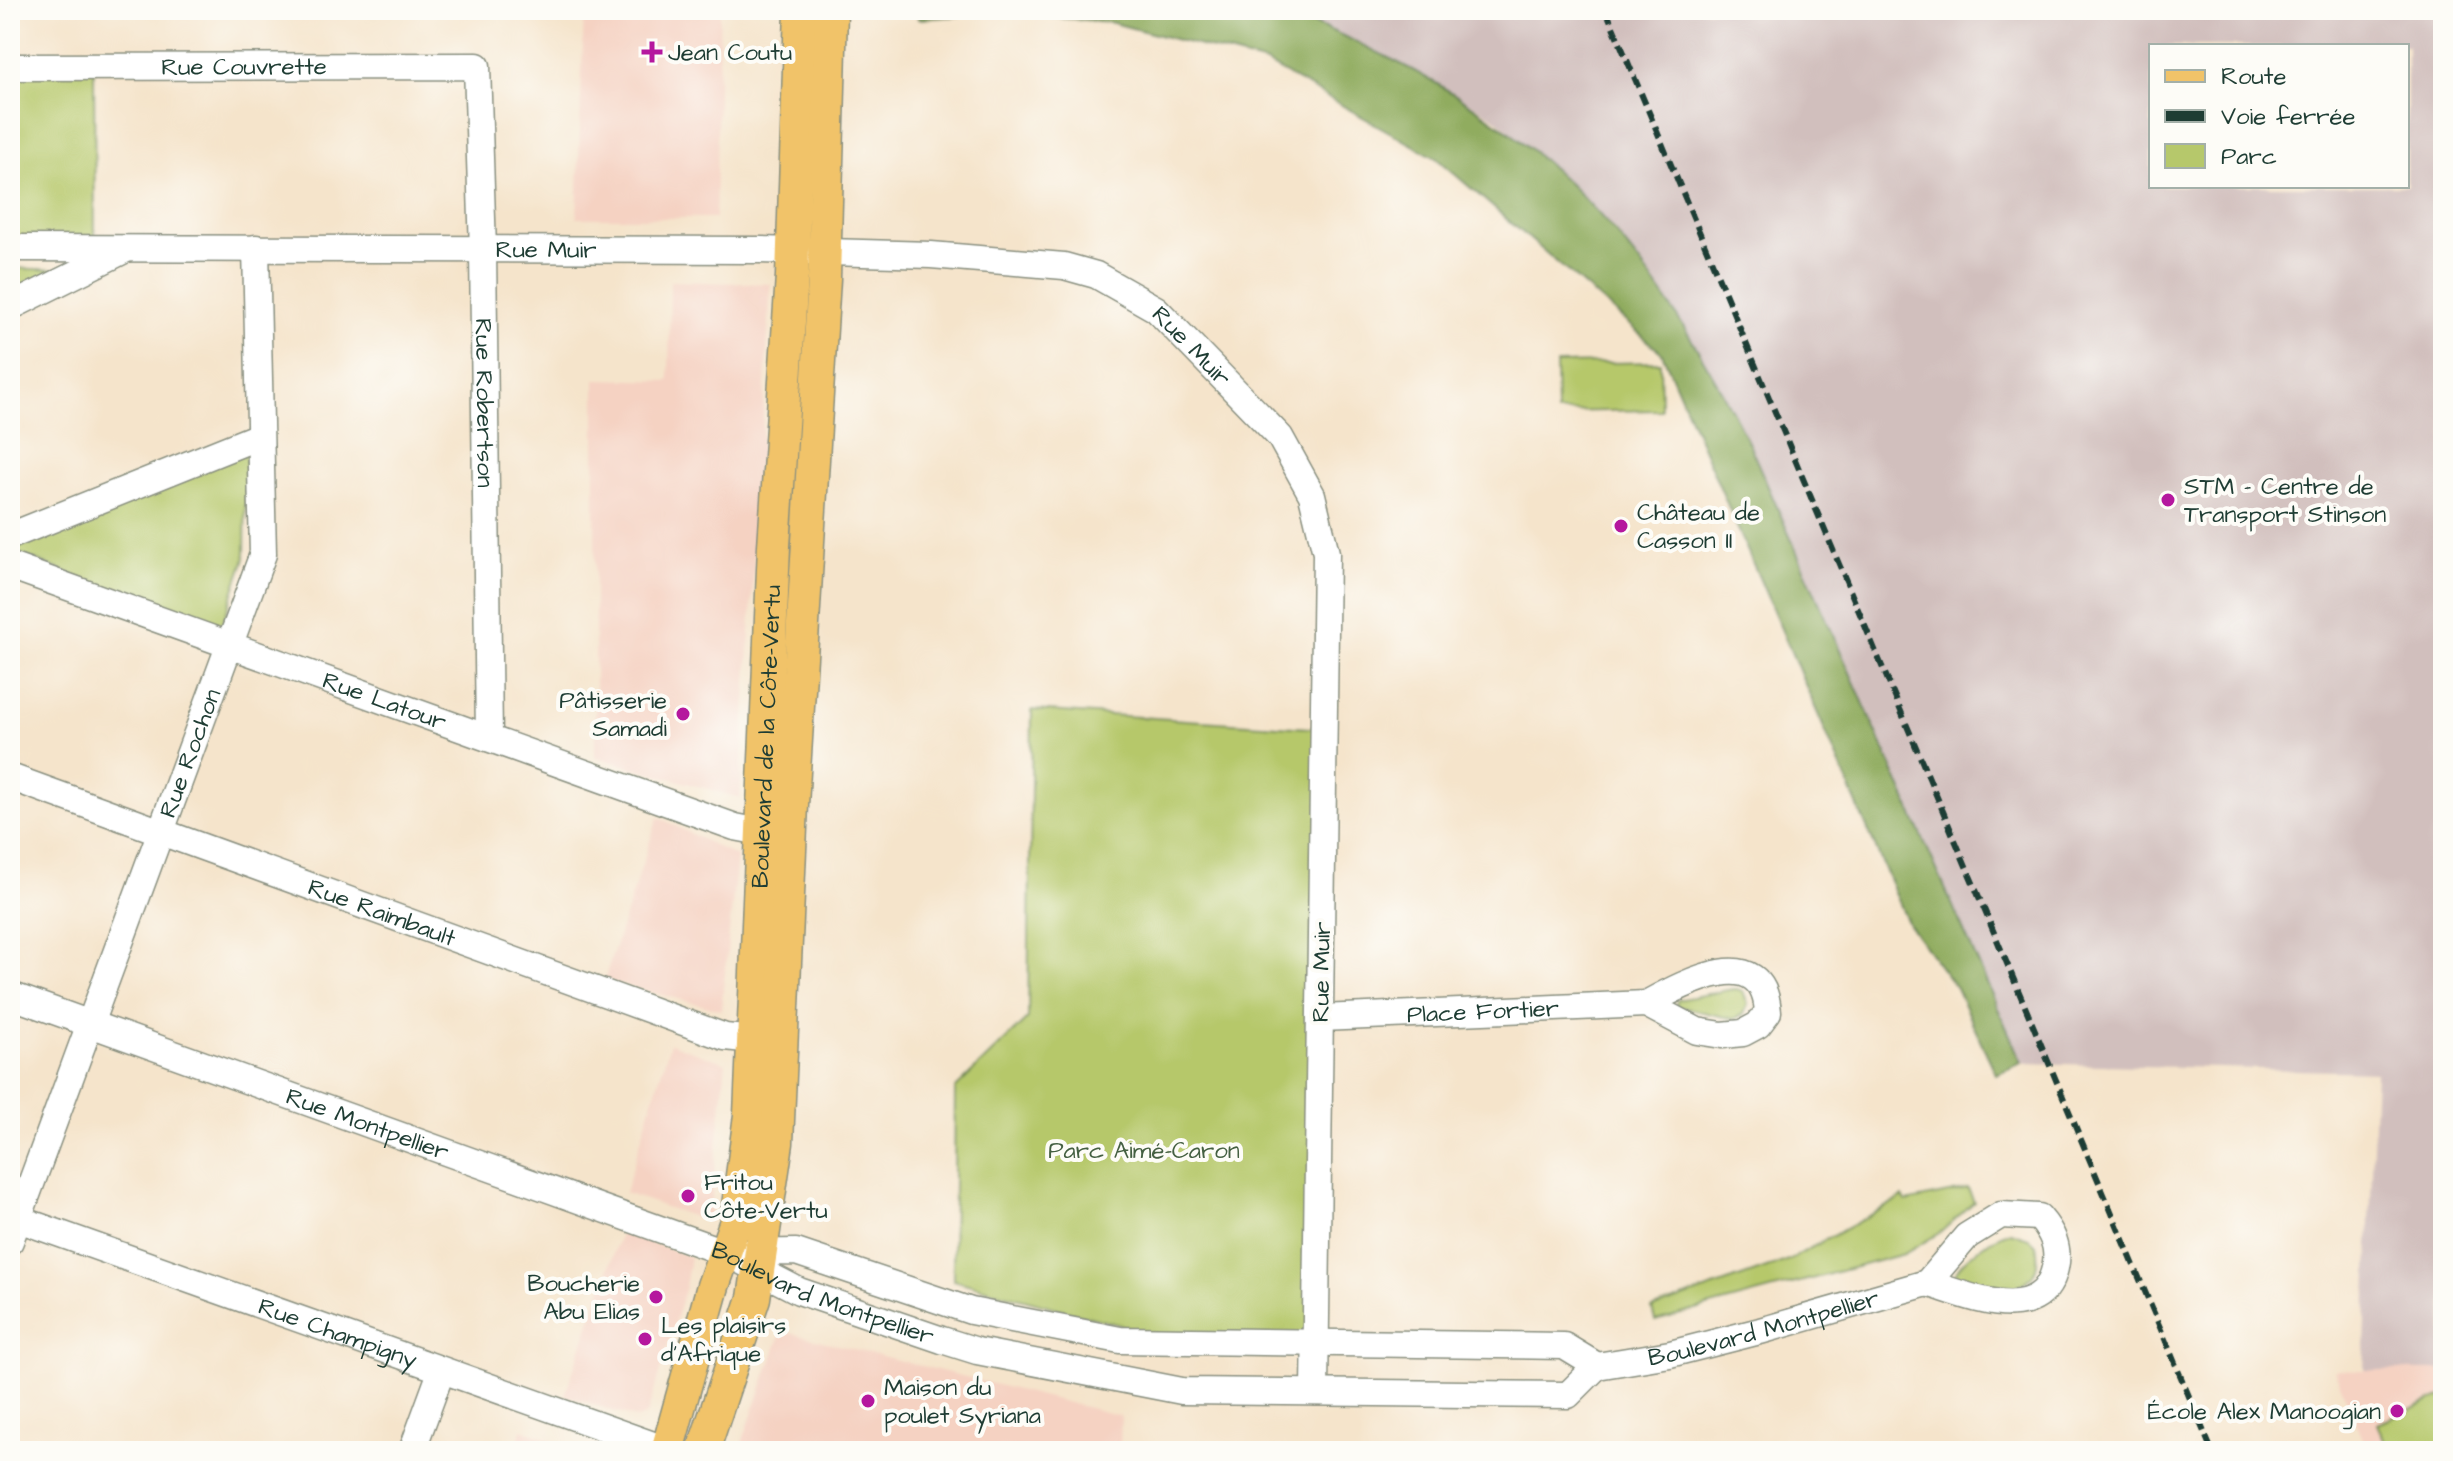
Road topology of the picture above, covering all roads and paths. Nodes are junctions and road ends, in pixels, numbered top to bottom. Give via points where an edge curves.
1 (801, 10) edge
2 (831, 10) edge
3 (477, 66) joint
4 (10, 67) edge
5 (10, 248) edge
6 (127, 248) junction
7 (256, 248) junction
8 (483, 250) junction
9 (793, 251) junction
10 (825, 252) junction
11 (10, 307) edge
12 (259, 436) junction
13 (10, 536) edge
14 (10, 566) edge
15 (231, 646) junction
16 (489, 738) junction
17 (10, 777) edge
18 (761, 832) junction
19 (162, 833) junction
20 (10, 995) edge
21 (1646, 1004) dead end
22 (1321, 1018) junction
23 (92, 1025) junction
24 (754, 1040) junction
25 (13, 1226) edge
26 (726, 1253) junction
27 (762, 1262) junction
28 (1927, 1283) junction
29 (1316, 1342) junction
30 (1597, 1366) junction
31 (441, 1372) junction
32 (1315, 1392) junction
33 (412, 1451) edge
34 (667, 1451) edge
35 (703, 1451) edge

1 - 9 main road, Boulevard de la Côte-Vertu
2 - 10 main road, Boulevard de la Côte-Vertu
3 - 4 street, Rue Couvrette
3 - 8 street, Rue Robertson
5 - 6 street, Rue Muir
6 - 7 street, Rue Muir
6 - 11 street, Rue Muir
7 - 8 street, Rue Muir
7 - 12 street, Rue Rochon
8 - 9 street, Rue Muir
8 - 16 street, Rue Robertson
9 - 10 street, Rue Muir
9 - 18 main road, Boulevard de la Côte-Vertu
10 - 22 street, Rue Muir via 1064,266 1096,275 1156,309 1280,437 1312,495 1326,553
10 - 27 main road, Boulevard de la Côte-Vertu via 777,1143
12 - 13 street
12 - 15 street, Rue Rochon via 263,554
14 - 15 street, Rue Latour
15 - 16 street, Rue Latour
15 - 19 street, Rue Rochon
16 - 18 street, Rue Latour
17 - 19 street, Rue Raimbault
18 - 24 main road, Boulevard de la Côte-Vertu
19 - 23 street, Rue Rochon
19 - 24 street, Rue Raimbault via 725,1037
20 - 23 street, Rue Montpellier
21 - 22 street, Place Fortier
22 - 29 street, Rue Muir
23 - 25 street, Rue Rochon
23 - 26 street, Rue Montpellier
24 - 26 main road, Boulevard de la Côte-Vertu via 740,1205
25 - 31 street, Rue Champigny
26 - 27 street, Boulevard Montpellier
26 - 34 main road, Boulevard de la Côte-Vertu
27 - 29 street, Boulevard Montpellier via 796,1252 971,1311 1120,1340
27 - 32 street, Boulevard Montpellier via 799,1291 977,1351 1182,1391
27 - 35 main road, Boulevard de la Côte-Vertu via 741,1345
28 - 28 street via 1992,1302 2023,1303 2037,1296 2055,1272 2055,1242 2039,1217 1992,1217 1967,1236
28 - 30 street, Boulevard Montpellier via 1670,1354
29 - 30 street, Boulevard Montpellier via 1564,1346
29 - 32 street, Rue Muir
30 - 32 street, Boulevard Montpellier via 1568,1395
31 - 33 street
31 - 34 street, Rue Champigny

